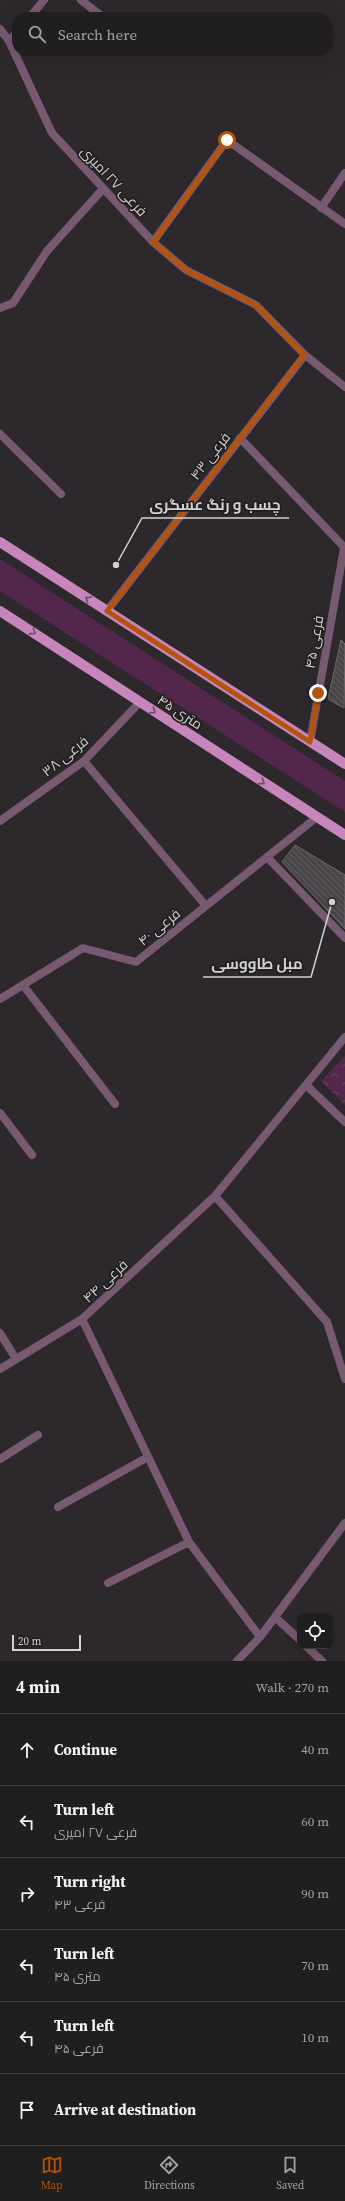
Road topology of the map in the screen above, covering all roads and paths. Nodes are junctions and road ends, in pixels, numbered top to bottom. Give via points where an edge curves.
1 (44, 0) edge
2 (80, 0) edge
3 (34, 12) edge
4 (96, 12) edge
5 (0, 29) edge
6 (12, 38) edge
7 (9, 41) junction
8 (12, 47) edge
9 (16, 56) edge
10 (345, 174) edge
11 (102, 190) junction
12 (321, 208) junction
13 (345, 224) edge
14 (153, 242) junction
15 (0, 308) edge
16 (304, 355) junction
17 (345, 387) edge
18 (0, 434) edge
19 (240, 438) junction
20 (61, 494) dead end
21 (0, 542) edge
22 (345, 548) edge
23 (0, 611) edge
24 (107, 611) junction
25 (140, 702) junction
26 (310, 742) junction
27 (84, 761) junction
28 (345, 764) edge
29 (317, 817) junction
30 (0, 821) edge
31 (345, 835) edge
32 (267, 857) junction
33 (206, 906) junction
34 (345, 938) edge
35 (23, 985) junction
36 (0, 999) edge
37 (345, 1037) edge
38 (306, 1085) junction
39 (115, 1104) dead end
40 (0, 1113) edge
41 (345, 1122) edge
42 (32, 1156) dead end
43 (215, 1196) junction
44 (82, 1319) junction
45 (0, 1333) edge
46 (16, 1359) junction
47 (0, 1369) edge
48 (345, 1379) edge
49 (38, 1435) dead end
50 (148, 1457) junction
51 (0, 1459) edge
52 (58, 1507) dead end
53 (345, 1523) edge
54 (189, 1542) junction
55 (108, 1583) dead end
56 (275, 1617) junction
57 (260, 1637) junction
58 (297, 1637) edge
59 (309, 1649) edge
60 (237, 1661) edge
61 (322, 1661) edge

1 - 3 street
2 - 4 street
5 - 7 street, فرعی ۲۷ امیری
6 - 7 street
7 - 8 street, فرعی ۲۷ امیری
9 - 11 street, فرعی ۲۷ امیری via 52,133
10 - 12 street
11 - 14 street, فرعی ۲۷ امیری
11 - 15 street via 47,251 13,303
12 - 13 street
12 - 14 street via 227,140
14 - 16 street, فرعی ۲۷ امیری via 186,270 256,305
16 - 17 street, فرعی ۲۷ امیری
16 - 19 street, فرعی ۴۳
18 - 20 street
19 - 22 street
19 - 24 street, فرعی ۴۳
24 -> 21 main road
22 - 26 street, فرعی ۴۵
23 -> 25 main road, ۴۵ متری
24 - 26 main road
25 - 27 street, فرعی ۳۸
25 -> 29 main road, ۴۵ متری
26 - 28 main road
27 - 30 street, فرعی ۳۸
27 - 33 street
29 - 31 main road, ۴۵ متری
29 - 32 street, فرعی ۴۰
32 - 33 street, فرعی ۴۰
32 - 34 street
33 - 35 street, فرعی ۴۰ via 136,962 83,948
35 - 36 street, فرعی ۴۰
35 - 39 street
37 - 38 street, فرعی ۴۴
38 - 41 street
38 - 43 street, فرعی ۴۴
40 - 42 street
43 - 44 street, فرعی ۴۴
43 - 48 street via 327,1322
44 - 46 street, فرعی ۴۴
44 - 50 street
45 - 46 street
46 - 47 street, فرعی ۴۴
49 - 51 street
50 - 52 street
50 - 54 street
53 - 56 street
54 - 55 street
54 - 57 street
56 - 57 street
56 - 58 street
57 - 60 street
59 - 61 street

